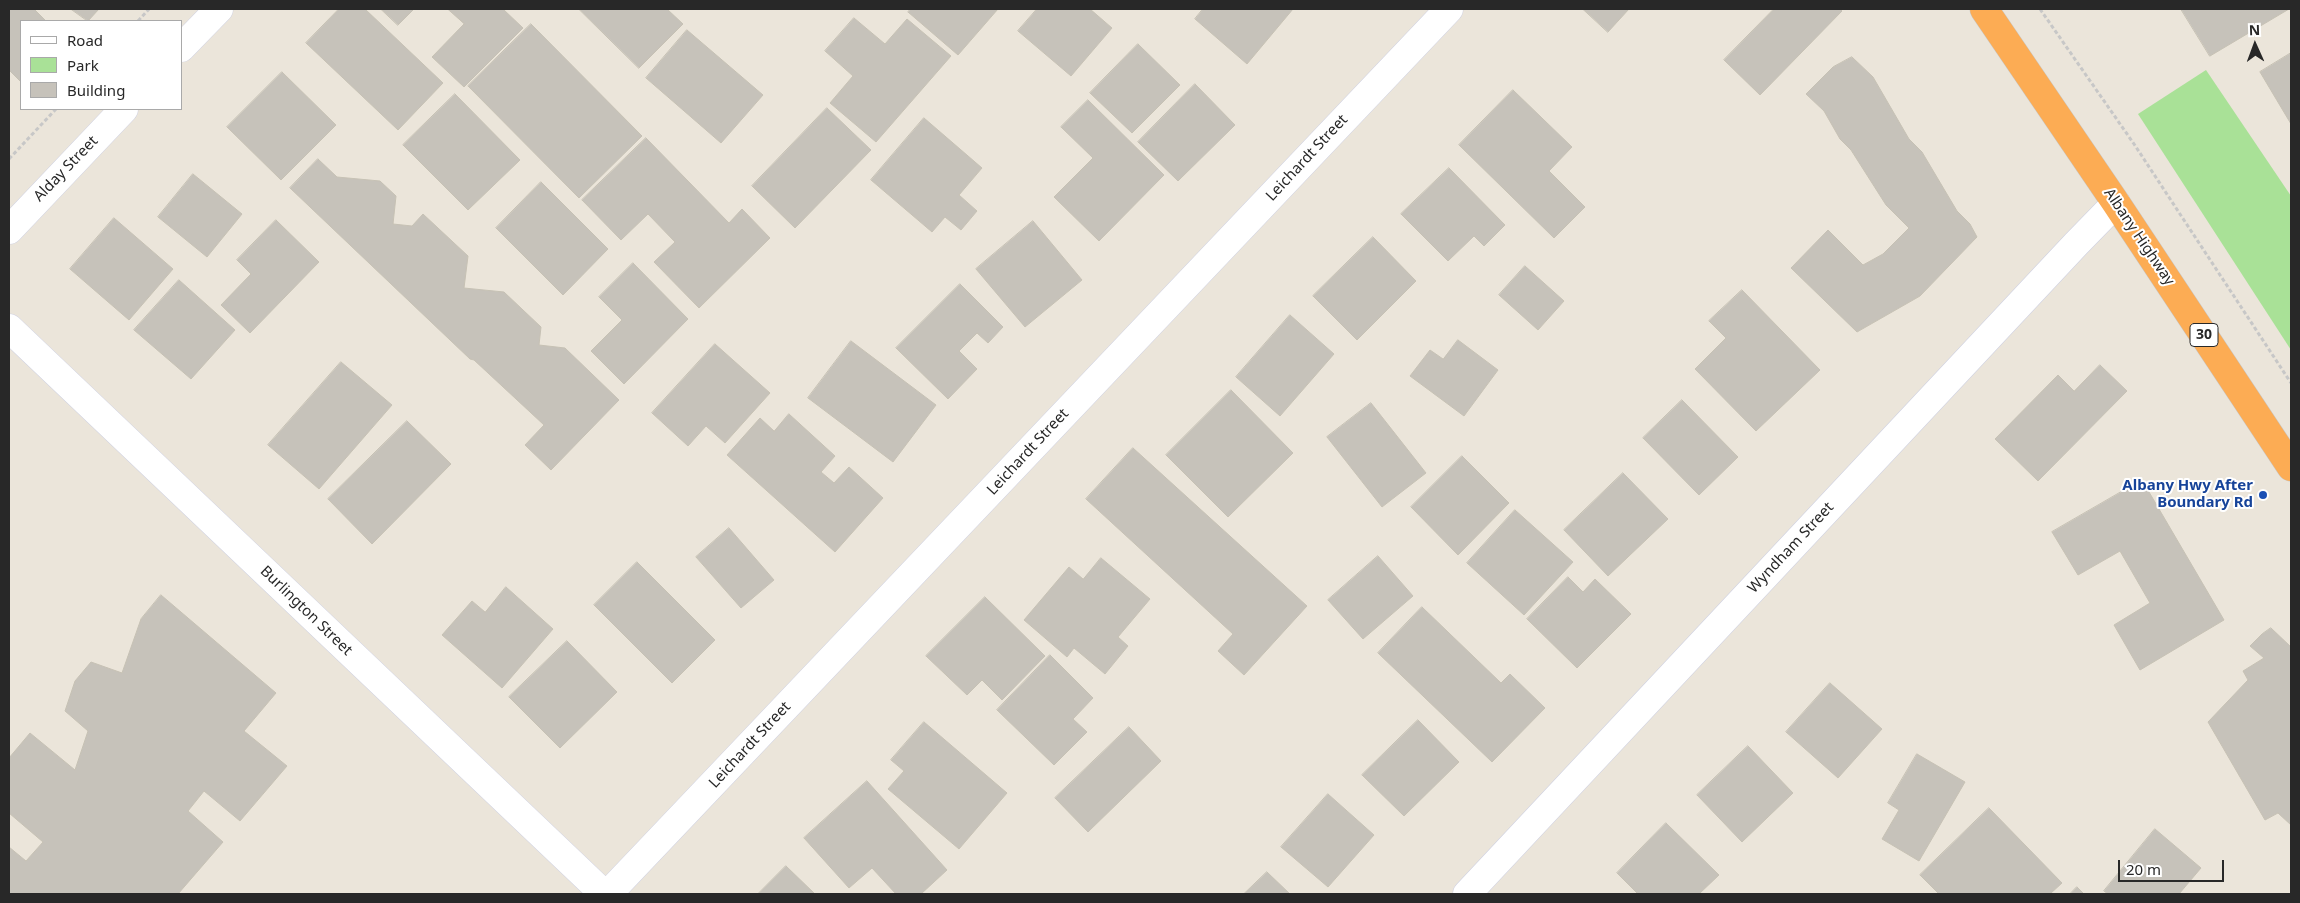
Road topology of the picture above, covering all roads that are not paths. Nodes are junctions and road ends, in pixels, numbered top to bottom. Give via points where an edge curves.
1 (219, 9) edge
2 (1449, 9) edge
3 (1984, 9) edge
4 (182, 47) edge
5 (123, 110) edge
6 (2116, 203) junction
7 (9, 230) edge
8 (9, 328) edge
9 (2291, 467) edge
10 (604, 894) edge
11 (608, 894) edge
12 (1467, 894) edge

1 - 4 street
2 - 11 street, Leichardt Street
3 - 6 highway, Albany Highway / 30
5 - 7 street, Alday Street
6 - 9 highway, Albany Highway / 30
6 - 12 street, Wyndham Street
8 - 10 street, Burlington Street

